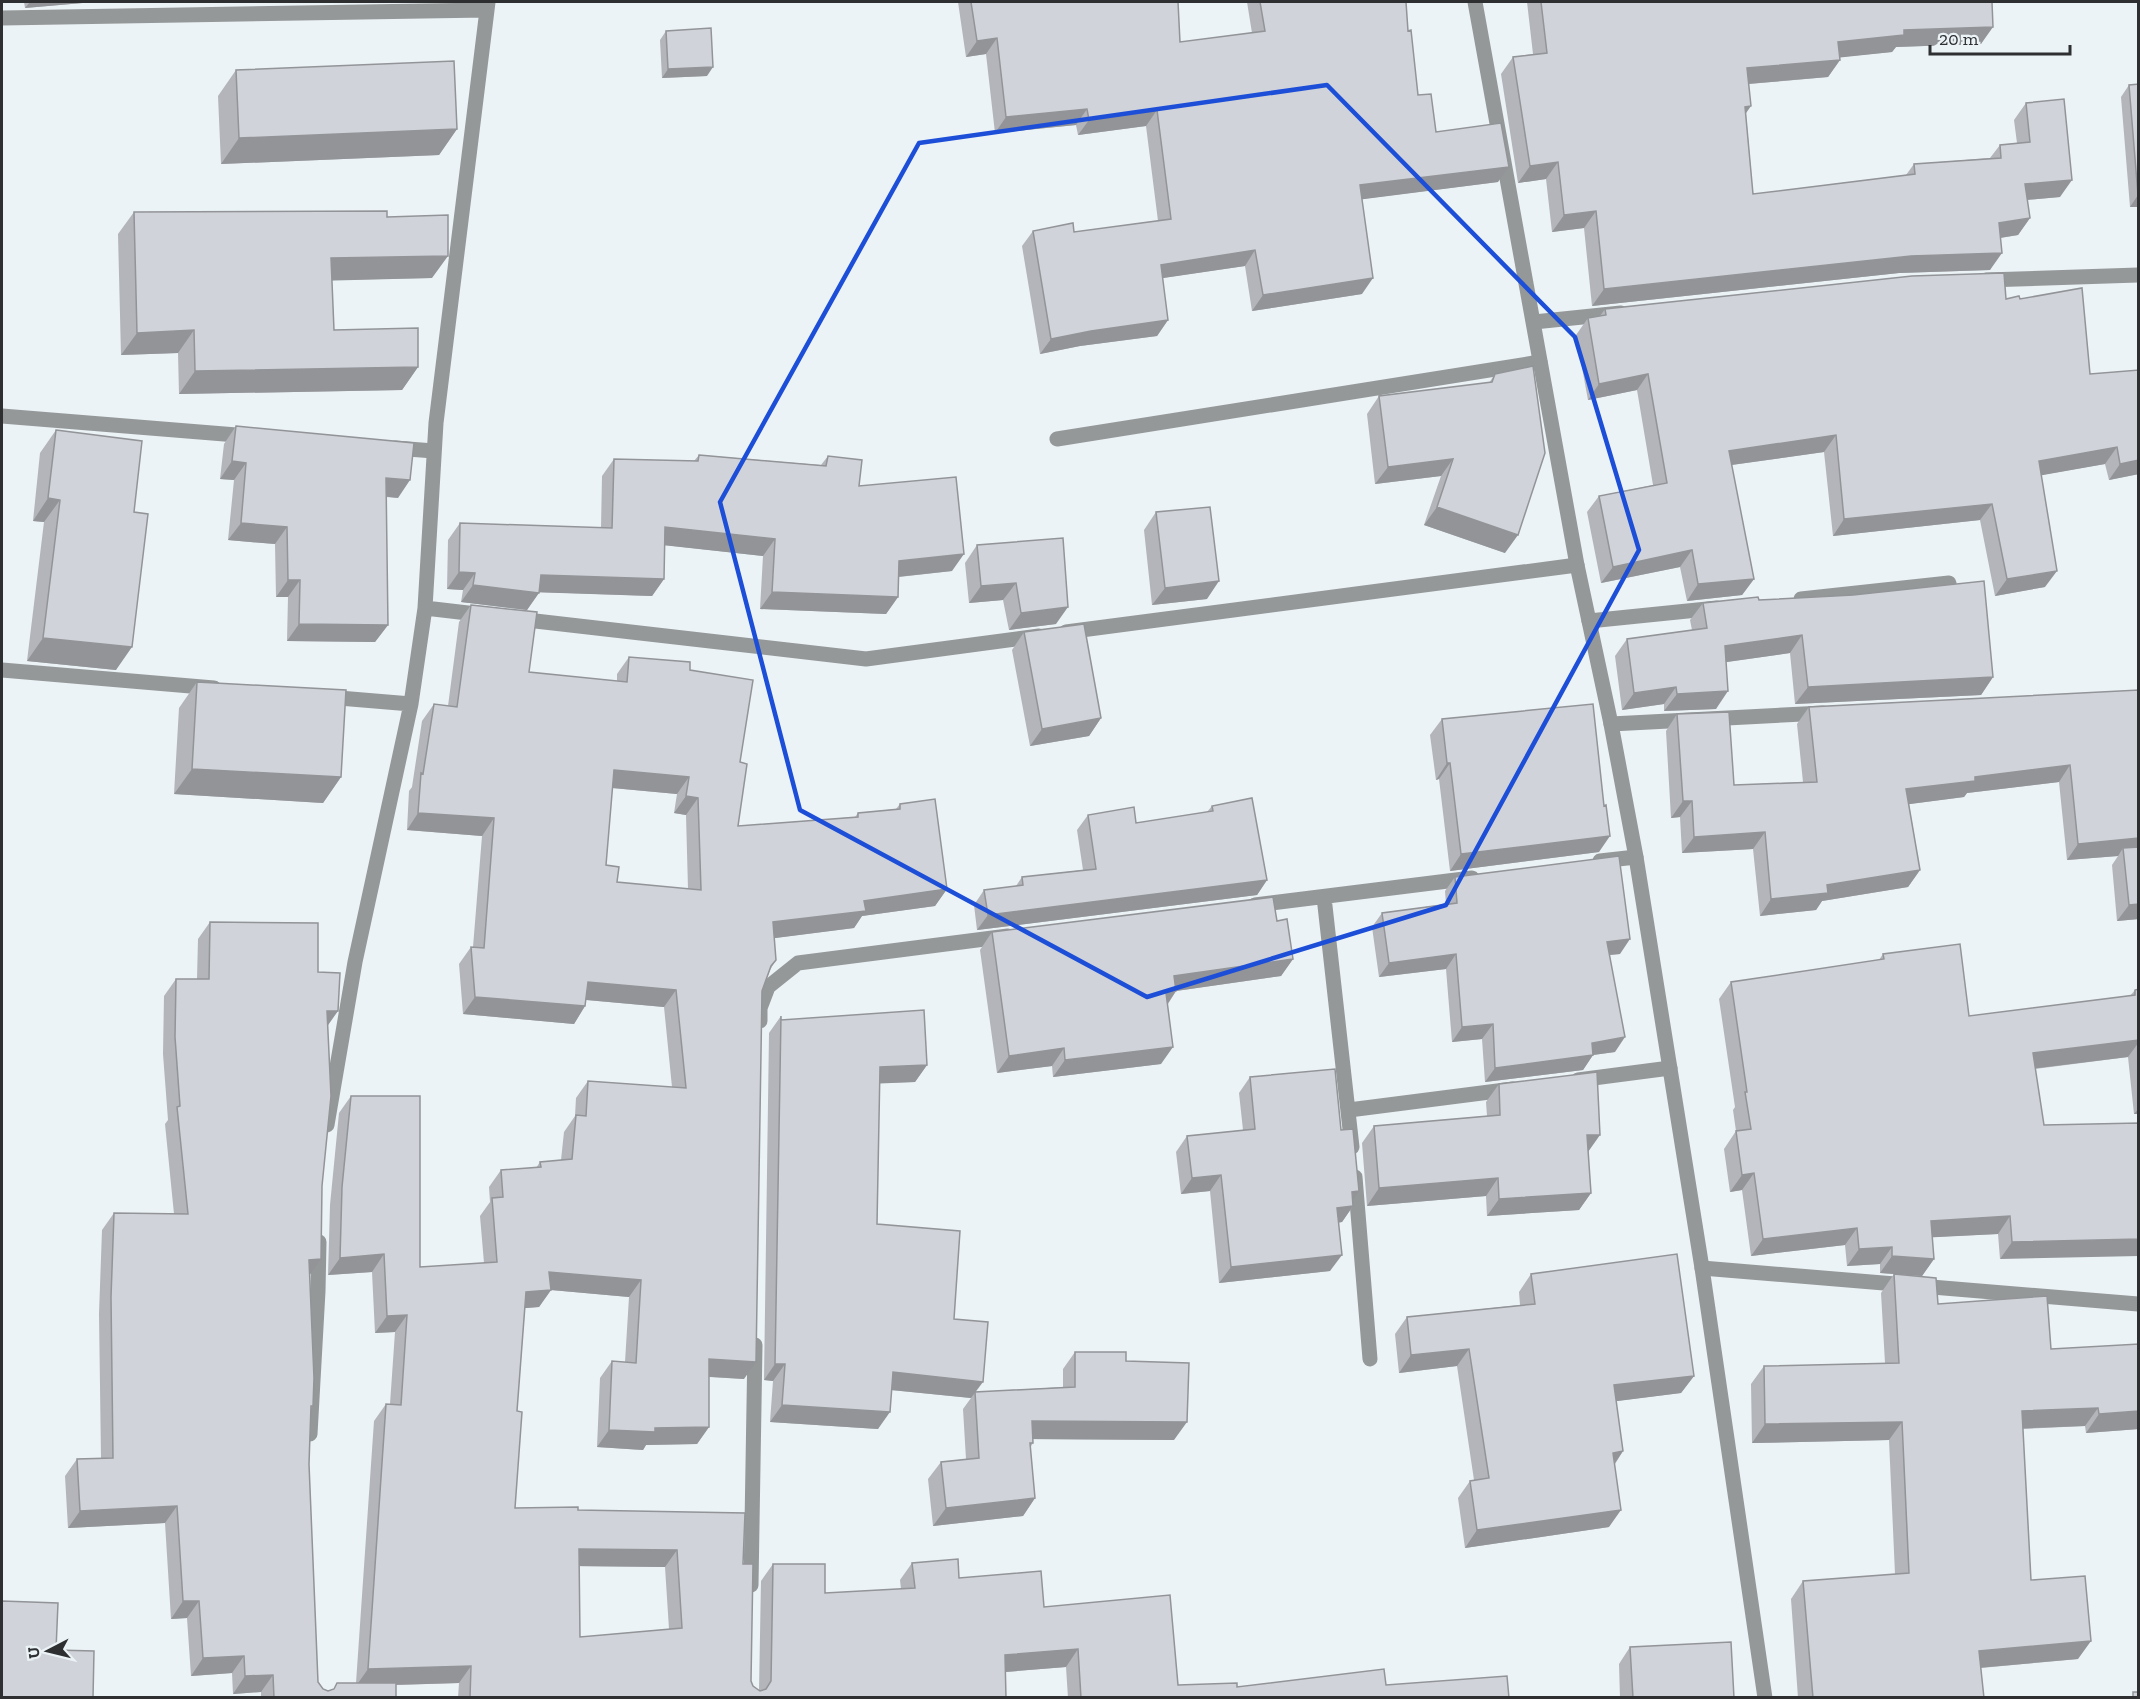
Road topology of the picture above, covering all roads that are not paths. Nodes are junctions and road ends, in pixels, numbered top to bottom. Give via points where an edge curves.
1 (1475, 2) edge
2 (487, 6) edge
3 (2, 18) edge
4 (2139, 275) edge
5 (1971, 280) edge
6 (1640, 311) edge
7 (1534, 322) junction
8 (1540, 362) junction
9 (2, 416) edge
10 (259, 437) edge
11 (1057, 439) dead end
12 (376, 446) edge
13 (434, 451) junction
14 (1577, 565) junction
15 (1949, 583) edge
16 (1786, 600) edge
17 (1728, 606) edge
18 (425, 608) junction
19 (1589, 621) junction
20 (2, 670) edge
21 (233, 689) edge
22 (316, 696) edge
23 (411, 704) junction
24 (1834, 712) edge
25 (1611, 724) junction
26 (1636, 857) junction
27 (1589, 863) edge
28 (1485, 876) edge
29 (1324, 897) junction
30 (1242, 907) edge
31 (1020, 935) edge
32 (760, 1032) edge
33 (1670, 1068) junction
34 (1563, 1082) edge
35 (1527, 1087) edge
36 (1349, 1110) junction
37 (326, 1140) edge
38 (320, 1226) edge
39 (1702, 1269) junction
40 (2139, 1304) edge
41 (755, 1329) edge
42 (1370, 1359) dead end
43 (309, 1445) edge
44 (750, 1602) edge
45 (1766, 1698) edge

1 - 7 street
2 - 3 street
2 - 13 street
4 - 5 street
6 - 7 street
7 - 8 street
8 - 11 street
8 - 14 street
9 - 10 street
12 - 13 street
13 - 18 street
14 - 18 street via 866,659
14 - 19 street
15 - 16 street
17 - 19 street
18 - 23 street
19 - 25 street
20 - 21 street
22 - 23 street
23 - 37 street via 354,962
24 - 25 street
25 - 26 street
26 - 27 street
26 - 33 street
28 - 29 street
29 - 30 street
29 - 36 street
31 - 32 street via 798,963 768,987 760,1008
33 - 34 street
33 - 39 street
35 - 36 street
36 - 42 street
38 - 43 street
39 - 40 street
39 - 45 street
41 - 44 street

